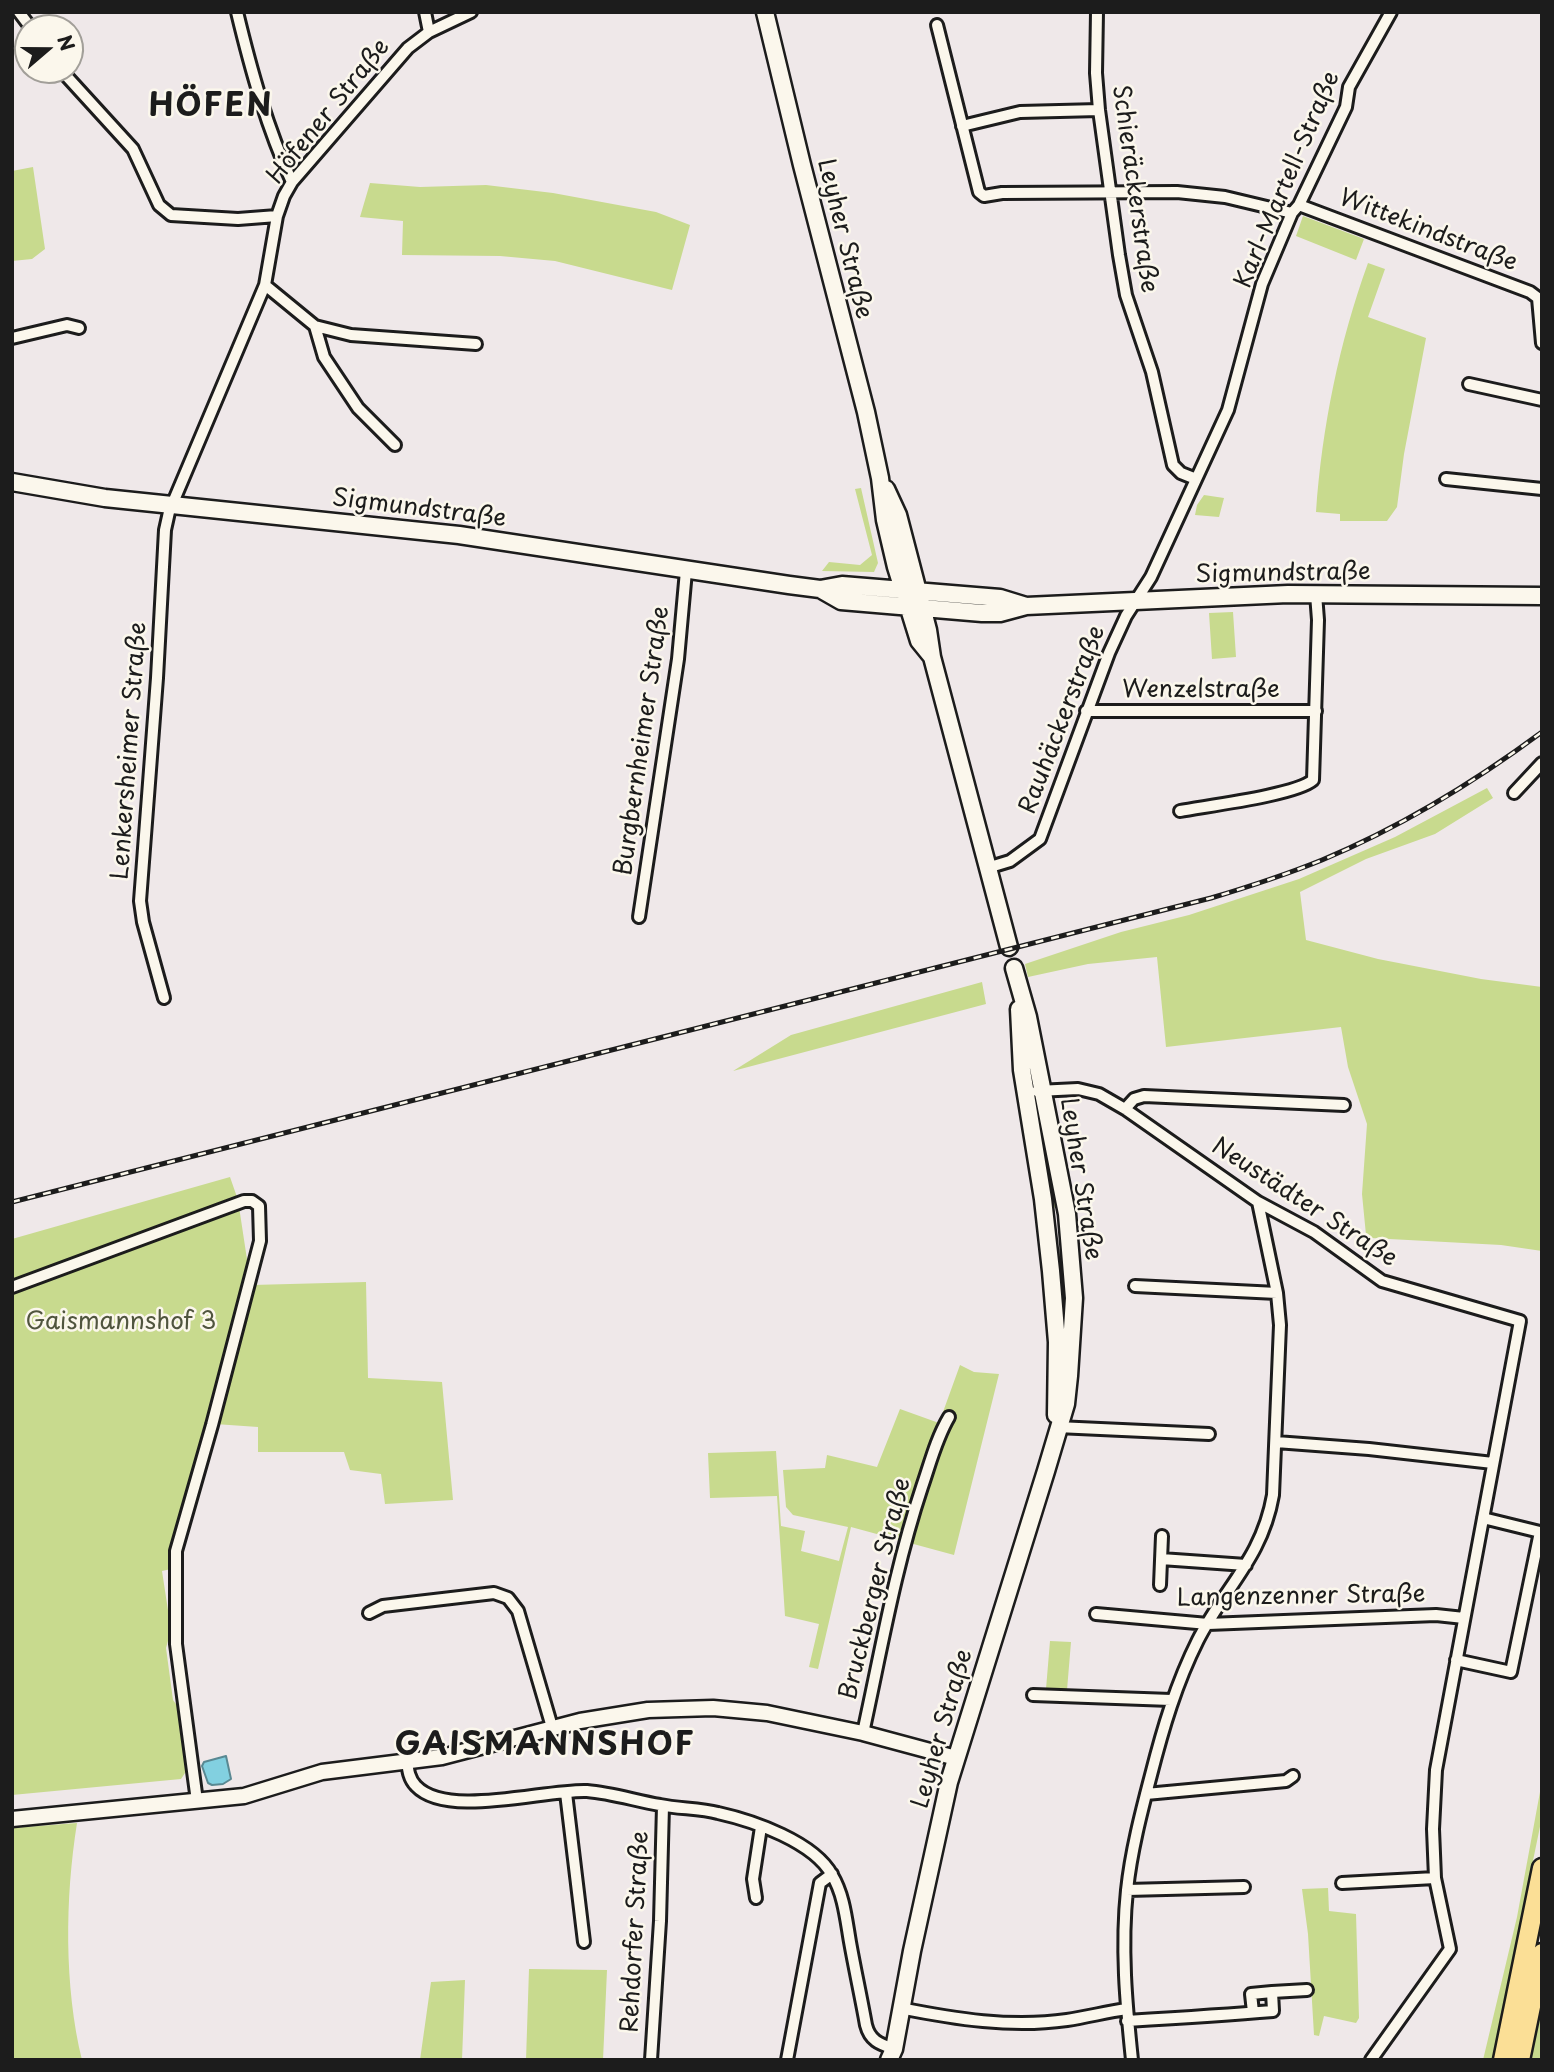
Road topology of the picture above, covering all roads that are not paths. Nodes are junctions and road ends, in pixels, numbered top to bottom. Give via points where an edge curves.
1 (237, 12) edge
2 (425, 12) edge
3 (471, 12) edge
4 (765, 12) edge
5 (1097, 12) edge
6 (1391, 12) edge
7 (936, 26) dead end
8 (429, 32) junction
9 (74, 84) edge
10 (1100, 110) junction
11 (962, 126) junction
12 (292, 182) junction
13 (1111, 191) junction
14 (1295, 209) junction
15 (277, 216) junction
16 (265, 285) junction
17 (315, 327) junction
18 (79, 328) dead end
19 (12, 338) edge
20 (1542, 343) edge
21 (476, 344) dead end
22 (1469, 384) dead end
23 (1542, 400) edge
24 (395, 445) dead end
25 (1196, 479) junction
26 (1446, 480) dead end
27 (12, 482) edge
28 (1542, 489) edge
29 (171, 505) junction
30 (686, 571) junction
31 (820, 589) junction
32 (910, 592) junction
33 (1316, 594) junction
34 (1542, 596) edge
35 (1137, 601) junction
36 (1026, 606) junction
37 (915, 609) junction
38 (1086, 711) junction
39 (1316, 711) junction
40 (1542, 763) edge
41 (1514, 793) dead end
42 (1180, 811) dead end
43 (987, 868) junction
44 (639, 918) dead end
45 (1009, 947) dead end
46 (164, 998) dead end
47 (1043, 1090) junction
48 (1026, 1091) junction
49 (1344, 1105) dead end
50 (1125, 1109) junction
51 (1258, 1202) junction
52 (1135, 1286) dead end
53 (12, 1287) edge
54 (1277, 1293) junction
55 (948, 1417) dead end
56 (1057, 1427) junction
57 (1209, 1434) dead end
58 (1276, 1442) junction
59 (1493, 1463) junction
60 (1483, 1518) junction
61 (1162, 1536) dead end
62 (1161, 1559) junction
63 (1247, 1565) junction
64 (1160, 1585) dead end
65 (369, 1613) dead end
66 (1096, 1614) dead end
67 (1464, 1618) junction
68 (1208, 1624) junction
69 (1456, 1660) junction
70 (1033, 1695) dead end
71 (1171, 1700) junction
72 (552, 1727) junction
73 (863, 1733) junction
74 (956, 1758) junction
75 (407, 1761) junction
76 (1293, 1776) dead end
77 (565, 1793) junction
78 (1146, 1794) junction
79 (197, 1801) junction
80 (663, 1806) junction
81 (12, 1819) edge
82 (761, 1827) junction
83 (1542, 1868) edge
84 (832, 1874) junction
85 (1435, 1878) junction
86 (1342, 1883) dead end
87 (1244, 1887) dead end
88 (1127, 1890) junction
89 (756, 1898) dead end
90 (584, 1942) dead end
91 (1542, 1953) edge
92 (1307, 1990) dead end
93 (1272, 1992) junction
94 (900, 2008) junction
95 (1253, 2012) junction
96 (1126, 2015) junction
97 (893, 2056) edge
98 (651, 2060) edge
99 (787, 2060) edge
100 (1132, 2060) edge
101 (1371, 2060) edge
102 (1503, 2060) edge
103 (1520, 2060) edge

1 - 12 street via 251,68
2 - 8 street
3 - 8 street, Höfener Straße
4 - 32 main road, Leyher Straße via 880,478 898,515
5 - 10 street, Schieräckerstraße
6 - 14 street, Karl-Martell-Straße via 1349,87 1346,107
7 - 11 street
8 - 12 street, Höfener Straße via 408,48
9 - 15 street via 133,149 159,205 171,215
10 - 11 street via 1020,112
10 - 13 street, Schieräckerstraße
11 - 13 street, Wittekindstraße via 979,192 985,196
12 - 15 street, Höfener Straße
13 - 14 street, Wittekindstraße via 1177,192
13 - 25 street, Schieräckerstraße via 1126,295 1152,372 1173,465
14 - 20 street, Wittekindstraße via 1530,292 1538,298
14 - 25 street, Karl-Martell-Straße via 1262,285 1228,410
15 - 16 street, Höfener Straße
16 - 17 street
16 - 29 street, Höfener Straße
17 - 21 street via 351,335
17 - 24 street via 324,357 358,408
18 - 19 street via 67,326
22 - 23 street
25 - 35 street, Karl-Martell-Straße
26 - 28 street
27 - 29 main road, Sigmundstraße
29 - 30 main road, Sigmundstraße via 404,528
29 - 46 street, Lenkersheimer Straße via 165,530 140,901
30 - 31 main road, Sigmundstraße
30 - 44 street, Burgbernheimer Straße via 678,659
31 - 32 main road, Sigmundstraße via 842,585
31 - 37 main road, Sigmundstraße via 841,601
32 - 36 main road, Sigmundstraße via 1000,598
32 - 37 main road, Leyher Straße
33 - 34 main road, Sigmundstraße
33 - 35 main road, Sigmundstraße
33 - 39 street
35 - 36 main road, Sigmundstraße
35 - 38 street, Rauhäckerstraße via 1118,632
36 - 37 main road, Sigmundstraße via 1000,613
37 - 43 main road, Leyher Straße via 932,657
38 - 39 street, Wenzelstraße
38 - 43 street, Rauhäckerstraße via 1040,839 1010,861
39 - 42 street via 1314,775 1309,784
40 - 41 street
43 - 45 main road, Leyher Straße
47 - 48 street, Neustädter Straße
47 - 48 main road, Leyher Straße via 1015,974
47 - 50 street, Neustädter Straße via 1088,1091
47 - 56 main road, Leyher Straße via 1067,1214 1073,1290 1066,1404
48 - 56 main road, Leyher Straße via 1051,1271
49 - 50 street, Neustädter Straße via 1144,1096
50 - 51 street, Neustädter Straße
51 - 54 street
51 - 59 street, Neustädter Straße via 1314,1232 1382,1281 1520,1321
52 - 54 street
53 - 79 street via 244,1201 259,1206 260,1241 176,1551 176,1644
54 - 58 street
55 - 73 street, Bruckberger Straße via 904,1544
56 - 57 street
56 - 74 main road, Leyher Straße
58 - 59 street
58 - 63 street via 1268,1520
59 - 60 street, Neustädter Straße
60 - 67 street, Neustädter Straße
60 - 69 street via 1540,1532 1511,1672
61 - 62 street
62 - 63 street
62 - 64 street
63 - 68 street
65 - 72 street via 383,1606 465,1596 494,1593 508,1598 518,1611
66 - 68 street, Langenzenner Straße
67 - 68 street, Langenzenner Straße via 1436,1615
67 - 69 street, Neustädter Straße
68 - 71 street
69 - 85 street, Neustädter Straße via 1436,1772
70 - 71 street
71 - 78 street
72 - 73 street via 648,1710 713,1708 775,1714
72 - 75 street via 453,1754
73 - 74 street
74 - 94 main road, Leyher Straße
75 - 77 street via 417,1787 447,1799 496,1801
75 - 79 street via 330,1770 244,1796
76 - 78 street via 1286,1781
77 - 80 street via 596,1793
77 - 90 street
78 - 88 street
79 - 81 street
80 - 82 street via 716,1812
80 - 98 street, Rehdorfer Straße
82 - 84 street via 813,1852
82 - 89 street via 753,1879
83 - 102 highway
84 - 97 street via 842,1896 867,2030
84 - 99 street via 820,1882
85 - 86 street
85 - 101 street, Neustädter Straße via 1450,1949
87 - 88 street
88 - 96 street
91 - 103 highway
92 - 93 street
93 - 95 street via 1273,2011
93 - 95 street via 1251,1994
94 - 96 street via 966,2020 1017,2023
94 - 97 main road, Leyher Straße
95 - 96 street
96 - 100 street

